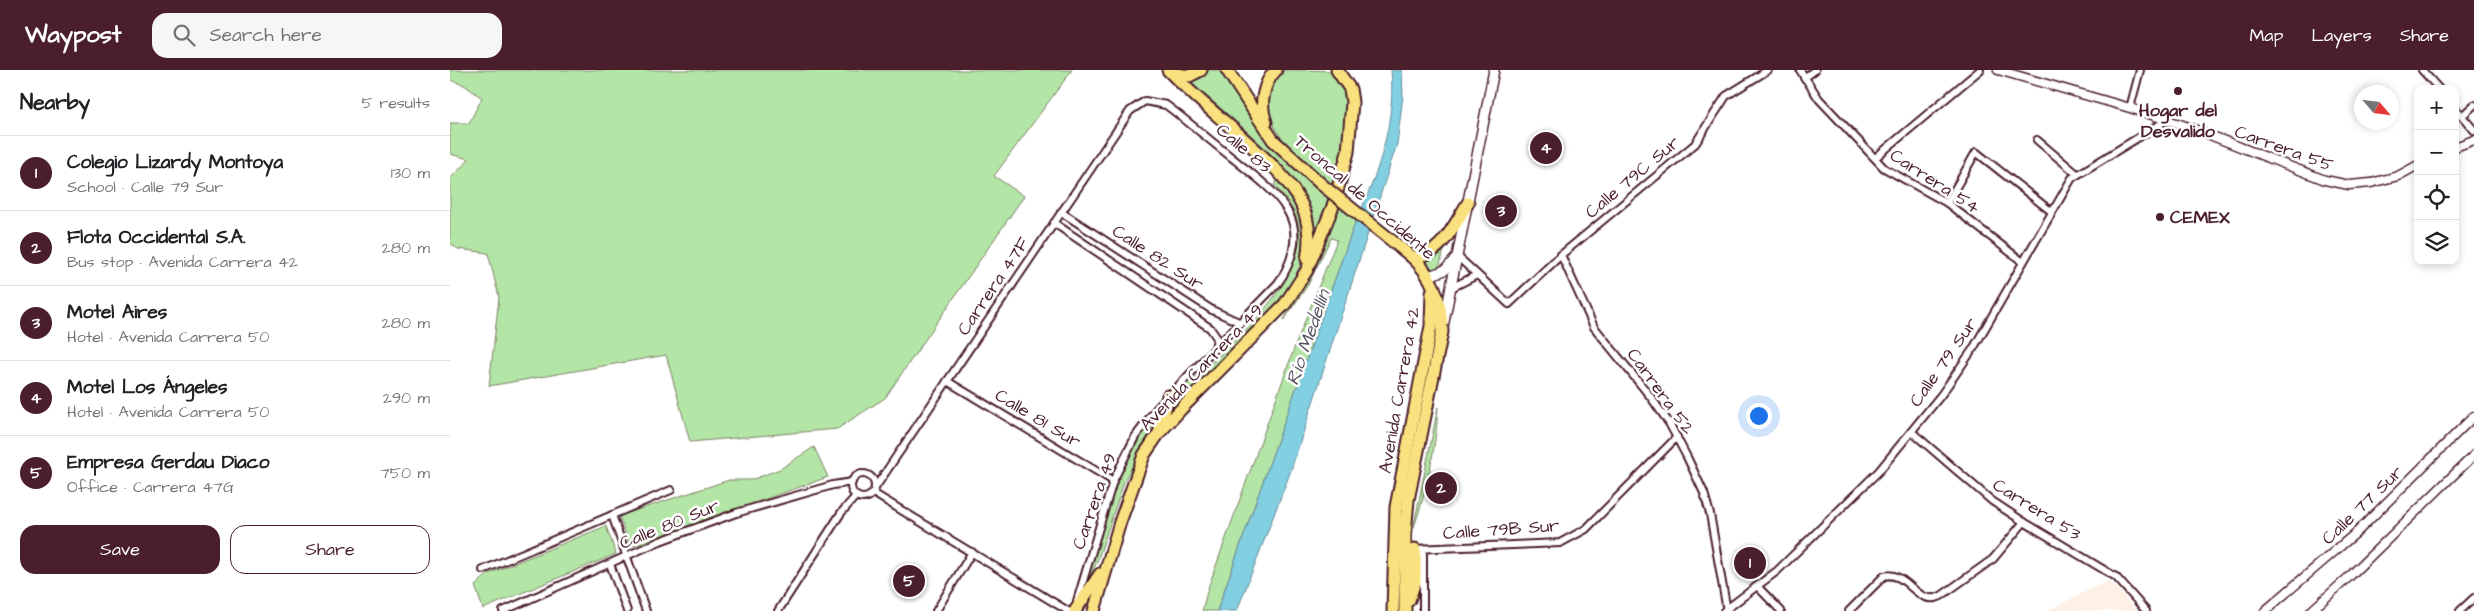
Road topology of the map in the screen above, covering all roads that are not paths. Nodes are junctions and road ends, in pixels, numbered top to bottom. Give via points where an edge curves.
1 (1169, 70) edge
2 (1201, 70) edge
3 (1227, 70) edge
4 (1276, 70) edge
5 (1337, 70) edge
6 (1494, 70) edge
7 (1768, 70) edge
8 (1800, 70) edge
9 (1815, 70) edge
10 (1980, 70) edge
11 (1998, 70) edge
12 (2140, 70) edge
13 (2422, 70) edge
14 (1804, 78) junction
15 (2435, 85) edge
16 (1140, 103) joint
17 (2474, 105) edge
18 (2130, 108) junction
19 (2459, 113) edge
20 (2462, 116) junction
21 (2167, 120) junction
22 (2474, 130) edge
23 (1273, 140) junction
24 (2036, 140) dead end
25 (2474, 140) edge
26 (2459, 146) edge
27 (1874, 158) junction
28 (2414, 168) edge
29 (2077, 174) junction
30 (1468, 203) junction
31 (1947, 203) junction
32 (1062, 212) junction
33 (2052, 212) junction
34 (1054, 223) junction
35 (1293, 251) joint
36 (1561, 255) junction
37 (1411, 256) junction
38 (1458, 256) junction
39 (2023, 262) junction
40 (1477, 275) junction
41 (1429, 276) junction
42 (1451, 288) junction
43 (1294, 294) junction
44 (1241, 323) junction
45 (1442, 332) junction
46 (1216, 349) junction
47 (947, 381) junction
48 (1168, 396) junction
49 (2474, 416) edge
50 (1912, 432) junction
51 (1159, 433) junction
52 (1677, 437) junction
53 (2474, 456) edge
54 (1113, 481) junction
55 (852, 482) junction
56 (671, 490) dead end
57 (874, 490) junction
58 (856, 496) junction
59 (612, 515) junction
60 (2024, 522) junction
61 (1414, 549) junction
62 (972, 552) junction
63 (626, 556) junction
64 (610, 564) junction
65 (1106, 566) junction
66 (1405, 566) junction
67 (483, 570) dead end
68 (1758, 588) junction
69 (2474, 598) edge
70 (520, 608) edge
71 (785, 608) edge
72 (1393, 609) edge
73 (1726, 610) edge
74 (503, 611) edge
75 (627, 611) edge
76 (646, 611) edge
77 (778, 611) edge
78 (936, 611) edge
79 (1068, 611) edge
80 (1075, 611) edge
81 (1094, 611) edge
82 (1406, 611) edge
83 (1423, 611) edge
84 (1781, 611) edge
85 (1850, 611) edge
86 (2146, 611) edge
87 (2265, 611) edge
88 (2311, 611) edge
89 (2460, 611) edge

1 - 2 highway via 1181,76
1 - 43 highway, Troncal de Occidente via 1279,171 1296,193 1305,212 1309,247 1306,266
3 - 23 highway, Troncal de Occidente
4 - 23 highway via 1263,94 1262,109
5 - 43 highway via 1350,89 1352,102 1348,152 1334,206
6 - 30 main road
7 - 36 street, Calle 79C Sur via 1726,96 1695,144
8 - 14 street, Carrera 54
9 - 14 street
10 - 27 street
11 - 18 street, Carrera 55
12 - 18 street
13 - 15 street
14 - 27 street, Carrera 54 via 1818,99
16 - 32 street, Carrera 47F via 1130,111
16 - 35 street, Calle 83 via 1152,101 1166,105 1274,194 1290,215 1294,227
17 - 20 street
18 - 21 street, Carrera 55
19 - 20 street
20 - 22 street
21 - 28 street, Carrera 55 via 2333,182 2349,185 2371,183
21 - 29 street, Calle 79 Sur
23 - 37 highway, Troncal de Occidente, bridge via 1321,184
24 - 29 street
25 - 26 street
27 - 31 street, Carrera 54 via 1898,178
29 - 33 street, Calle 79 Sur
30 - 37 highway via 1438,247 1425,256
30 - 38 main road
31 - 33 street via 1976,152
31 - 39 street, Carrera 54
32 - 34 street, Carrera 47F
32 - 44 street, Calle 82 Sur via 1212,310
33 - 39 street, Calle 79 Sur
34 - 46 street, Calle 82 Sur via 1210,328 1217,338
34 - 47 street, Carrera 47F
35 - 44 street, Carrera 49 via 1286,273
36 - 40 street, Calle 79C Sur via 1509,304
36 - 52 street, Carrera 52 via 1594,327 1650,396
37 - 41 highway, Troncal de Occidente
38 - 40 street
38 - 41 main road via 1445,270
38 - 42 main road
39 - 50 street, Calle 79 Sur via 1966,361
40 - 42 street
41 - 45 highway, Avenida Carrera 42 via 1440,306
41 - 72 highway, Avenida Carrera 42 via 1433,303 1431,326 1394,524
42 - 45 main road
43 - 51 highway, Avenida Carrera 49
44 - 46 street, Carrera 49
45 - 61 highway, Avenida Carrera 42 via 1408,500
46 - 48 street, Carrera 49
47 - 54 street, Calle 81 Sur
47 - 57 street, Carrera 47F
48 - 51 highway
48 - 54 street, Carrera 49 via 1135,437
49 - 87 street, Calle 77 Sur via 2358,532
50 - 60 street, Carrera 53 via 1976,488
50 - 68 street, Calle 79 Sur via 1879,471
51 - 65 highway, Avenida Carrera 49 via 1137,469
52 - 61 street, Calle 79B Sur via 1586,529 1571,539 1560,543
52 - 73 street, Carrera 52 via 1704,493
53 - 88 street
54 - 80 street, Carrera 49
55 - 57 street via 856,476 868,475 873,480
55 - 58 street via 851,489
55 - 63 street, Calle 80 Sur via 841,482 736,513
56 - 59 street, Calle 80 Sur
57 - 58 street via 863,498
57 - 62 street
58 - 71 street via 841,513
59 - 63 street
59 - 67 street, Calle 80 Sur
60 - 85 street via 1993,560 1934,600 1927,599 1891,574 1884,576
60 - 86 street, Carrera 53 via 2108,570
61 - 66 highway, Avenida Carrera 42
61 - 82 highway via 1415,581
61 - 83 street
62 - 78 street
62 - 79 street
63 - 64 street, Calle 80 Sur
63 - 76 street
64 - 70 street, Calle 80 Sur
64 - 75 street
65 - 80 highway
65 - 81 highway, Avenida Carrera 49
66 - 72 highway
66 - 82 highway, Avenida Carrera 42
68 - 73 street, Calle 79 Sur
68 - 84 street
69 - 89 street
70 - 74 street, Calle 80 Sur
71 - 77 street

